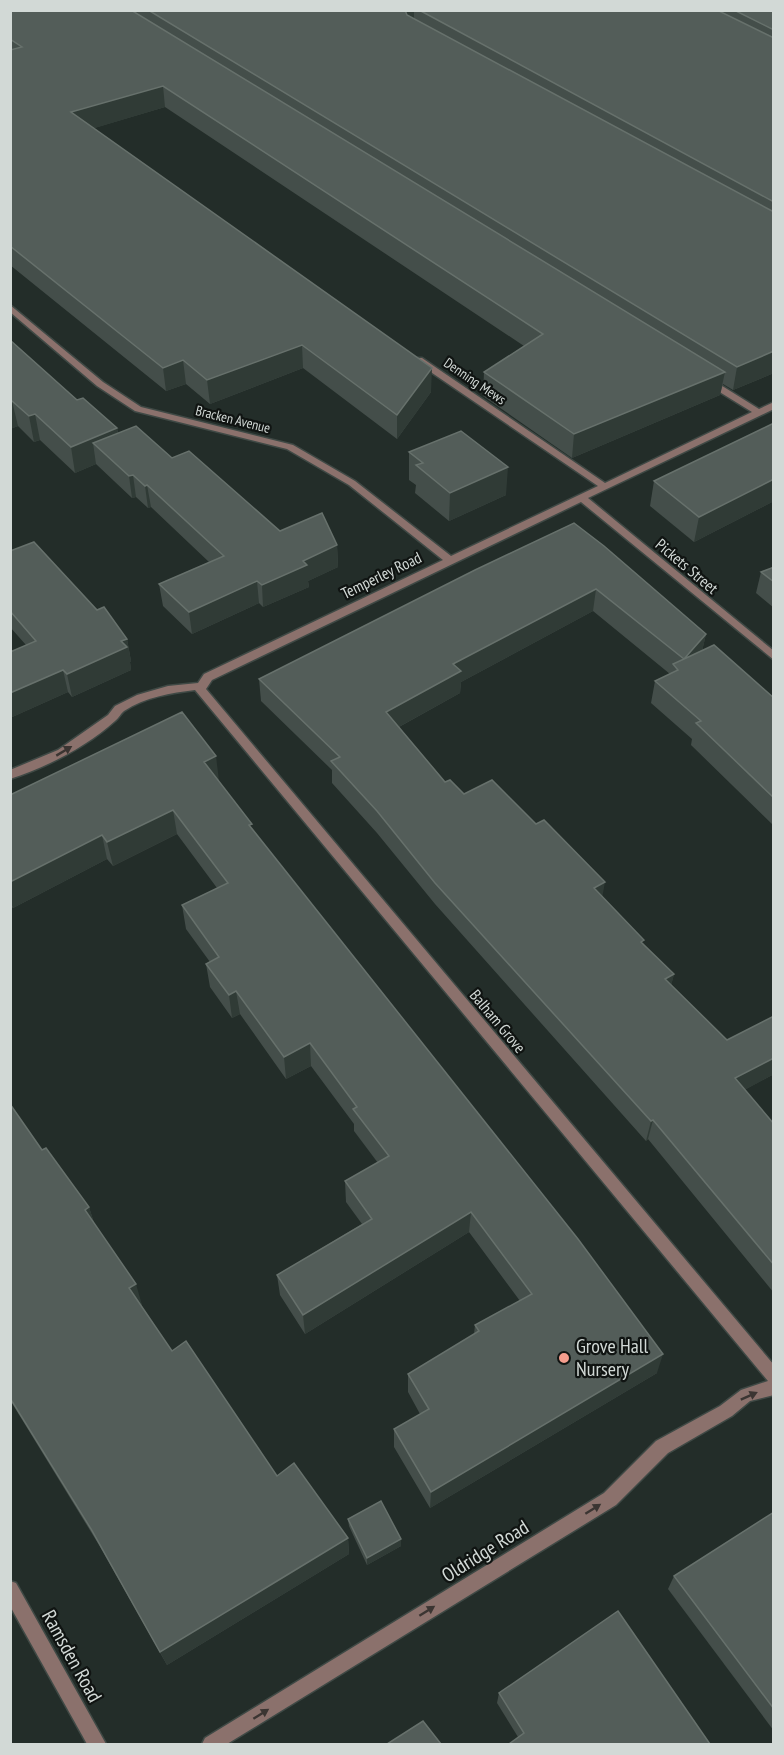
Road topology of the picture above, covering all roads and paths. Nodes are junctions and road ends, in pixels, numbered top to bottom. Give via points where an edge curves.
1 (10, 307) edge
2 (407, 352) edge
3 (699, 375) edge
4 (774, 405) edge
5 (759, 412) junction
6 (605, 487) junction
7 (581, 497) junction
8 (449, 560) junction
9 (774, 657) edge
10 (201, 686) junction
11 (10, 775) edge
12 (774, 1377) edge
13 (774, 1387) edge
14 (10, 1588) edge
15 (98, 1744) edge
16 (212, 1744) edge

1 - 8 street, Bracken Avenue via 100,384 138,409 290,447 352,483
2 - 6 street, Denning Mews
3 - 5 street
4 - 5 street, Temperley Road
5 - 6 street, Temperley Road
6 - 7 street, Temperley Road
7 - 8 street, Temperley Road
7 - 9 street, Pickets Street
8 - 10 street, Temperley Road via 208,677
11 -> 10 street, Temperley Road via 62,753 119,709 141,698
10 - 12 street, Balham Grove via 200,690
16 -> 13 street, Oldridge Road via 610,1499 662,1447 726,1411 746,1395
14 - 15 street, Ramsden Road

